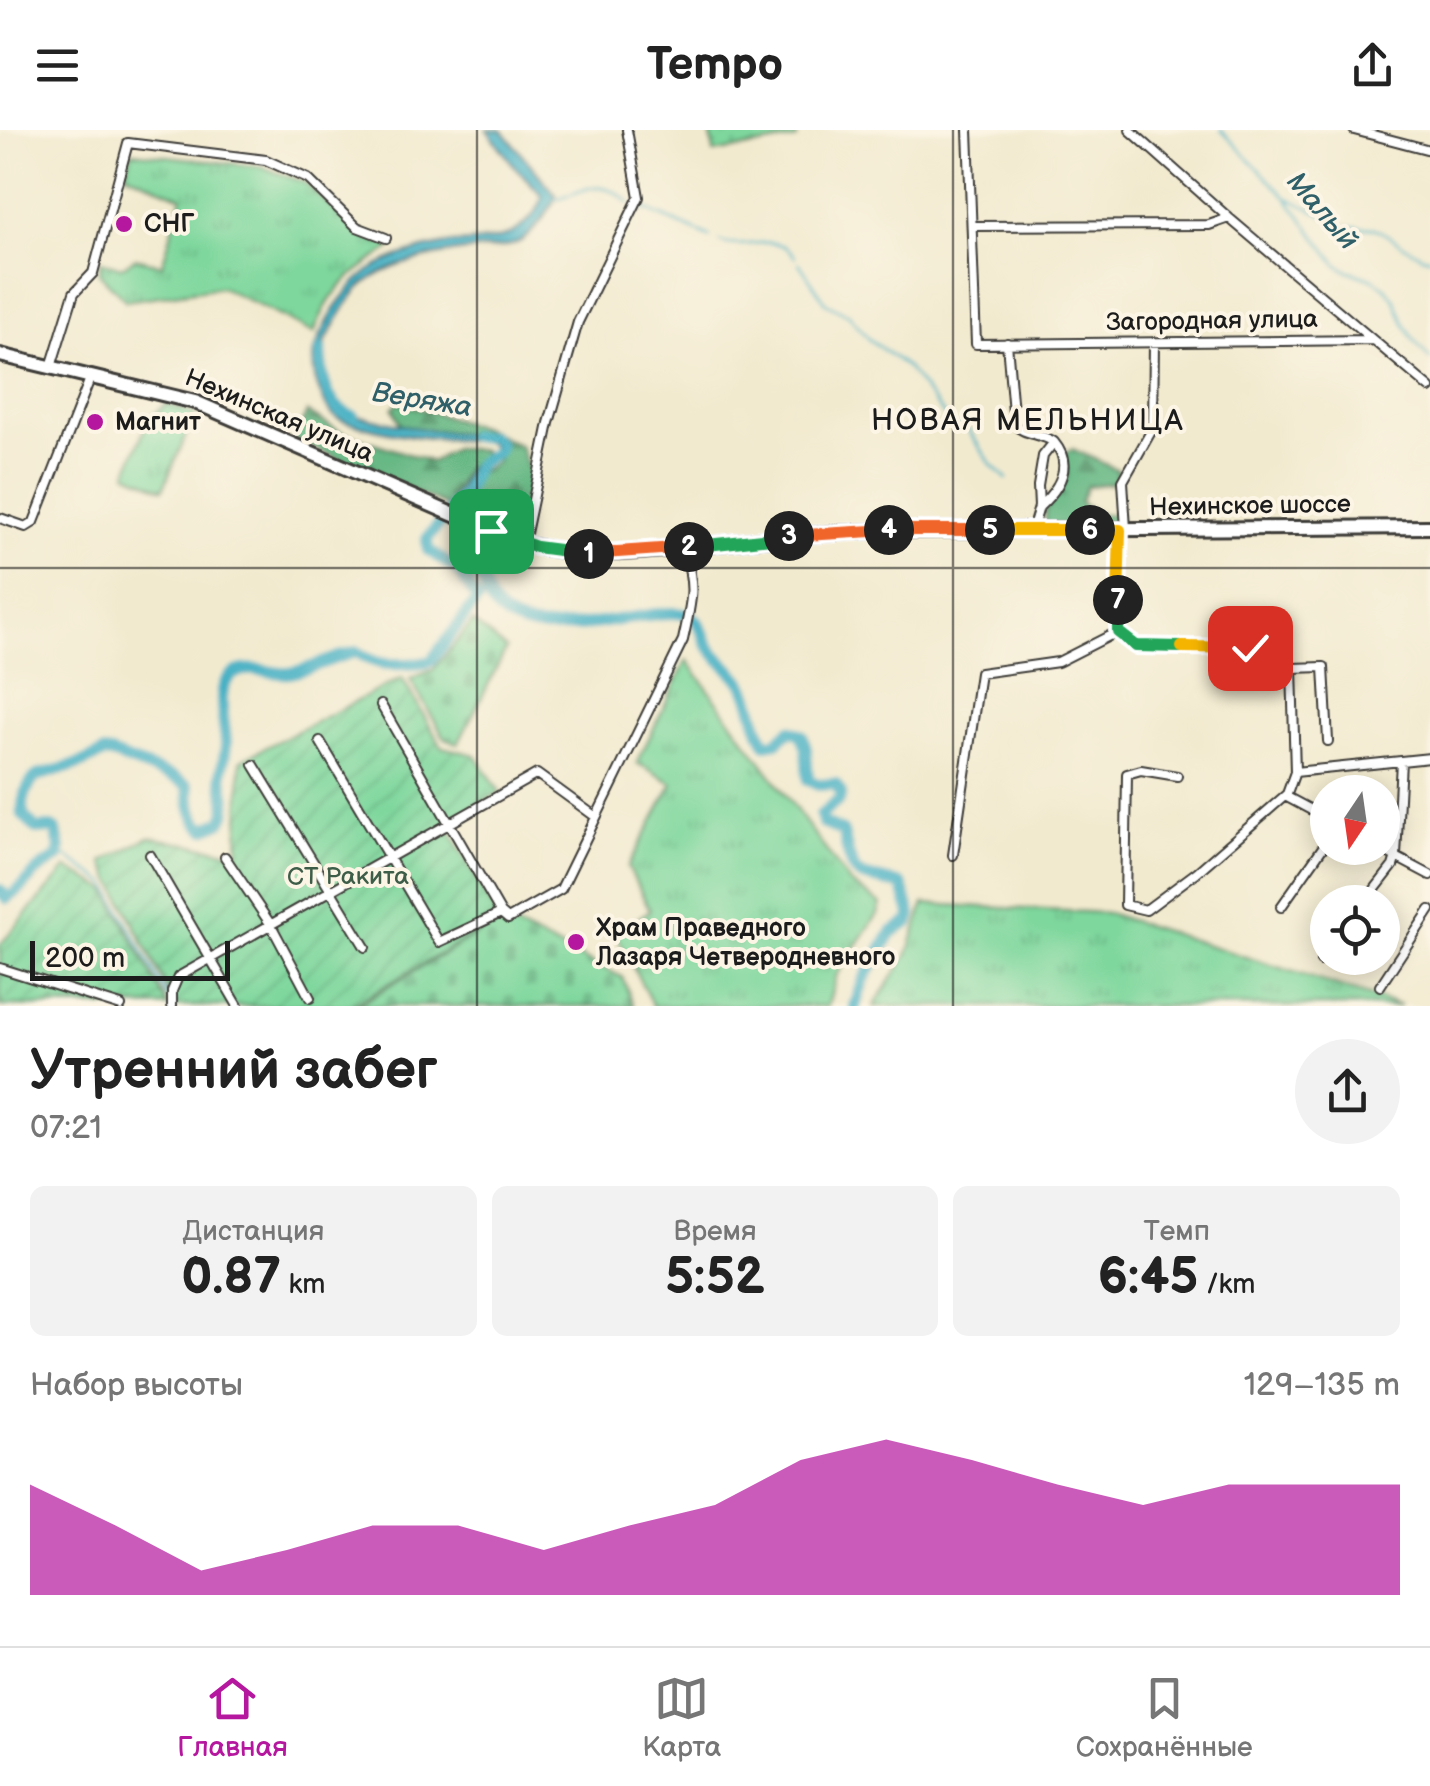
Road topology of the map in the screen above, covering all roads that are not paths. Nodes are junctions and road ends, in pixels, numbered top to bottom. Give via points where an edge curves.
1 (627, 130) edge
2 (968, 130) edge
3 (1130, 130) edge
4 (1354, 130) edge
5 (1430, 150) edge
6 (1230, 218) junction
7 (972, 226) junction
8 (386, 238) dead end
9 (1373, 340) junction
10 (1154, 342) junction
11 (1007, 343) junction
12 (0, 355) edge
13 (51, 367) junction
14 (91, 376) junction
15 (1430, 388) edge
16 (1054, 442) junction
17 (1039, 507) junction
18 (0, 518) edge
19 (476, 525) joint
20 (1430, 527) edge
21 (1032, 530) junction
22 (1123, 530) junction
23 (524, 543) junction
24 (684, 548) junction
25 (1118, 632) junction
26 (1292, 668) junction
27 (381, 705) dead end
28 (320, 741) dead end
29 (1328, 741) dead end
30 (1430, 758) edge
31 (1401, 761) junction
32 (254, 765) dead end
33 (1296, 772) junction
34 (1178, 776) dead end
35 (1400, 780) edge
36 (1285, 796) junction
37 (1310, 809) edge
38 (596, 817) junction
39 (451, 824) junction
40 (150, 855) dead end
41 (953, 855) dead end
42 (225, 857) dead end
43 (390, 858) junction
44 (1400, 858) edge
45 (1310, 865) edge
46 (1393, 865) edge
47 (1430, 875) edge
48 (1378, 885) edge
49 (330, 891) junction
50 (1281, 907) dead end
51 (1430, 910) edge
52 (501, 913) junction
53 (271, 925) junction
54 (366, 948) dead end
55 (210, 958) junction
56 (0, 968) edge
57 (1380, 986) dead end
58 (310, 998) dead end
59 (122, 1006) edge
60 (172, 1006) edge
61 (238, 1006) edge

1 - 23 street via 639,197 578,322
2 - 7 street
3 - 6 street
4 - 5 street
6 - 7 street via 1209,224
6 - 9 street
7 - 11 street, Загородная улица via 976,344
8 - 13 street via 357,227 308,179 266,160 128,143 93,273 74,293
9 - 10 street, Загородная улица
9 - 15 street
10 - 11 street, Загородная улица
10 - 22 street via 1153,428 1123,481
11 - 16 street via 1014,424
12 - 13 main road, Нехинская улица
13 - 14 main road, Нехинская улица
14 - 18 street via 34,522 26,527
14 - 19 main road, Нехинская улица via 195,402
16 - 17 street via 1042,456
16 - 17 street via 1062,452 1063,477
17 - 21 street
19 - 23 main road, Нехинское шоссе
20 - 22 main road, Нехинское шоссе
21 - 22 main road, Нехинское шоссе
21 - 24 main road, Нехинское шоссе via 835,532
22 - 25 street
23 - 24 main road, Нехинское шоссе via 589,554
24 - 38 street via 693,596 683,640
25 - 26 street via 1136,646 1269,652
25 - 41 street via 1058,662 980,672
26 - 29 street via 1324,667
26 - 33 street
27 - 39 street
28 - 43 street
30 - 31 street
31 - 33 street
31 - 35 street
32 - 49 street
33 - 36 street
34 - 36 street via 1127,774 1124,905 1146,910
36 - 37 street
38 - 39 street via 537,774
38 - 52 street via 561,889 508,920
39 - 43 street
39 - 52 street
40 - 55 street
42 - 53 street
43 - 49 street
43 - 52 street via 438,942
44 - 47 street
45 - 50 street
46 - 48 street
49 - 53 street
49 - 54 street
51 - 57 street
53 - 55 street
53 - 58 street
55 - 60 street via 178,977
55 - 61 street
56 - 59 street

